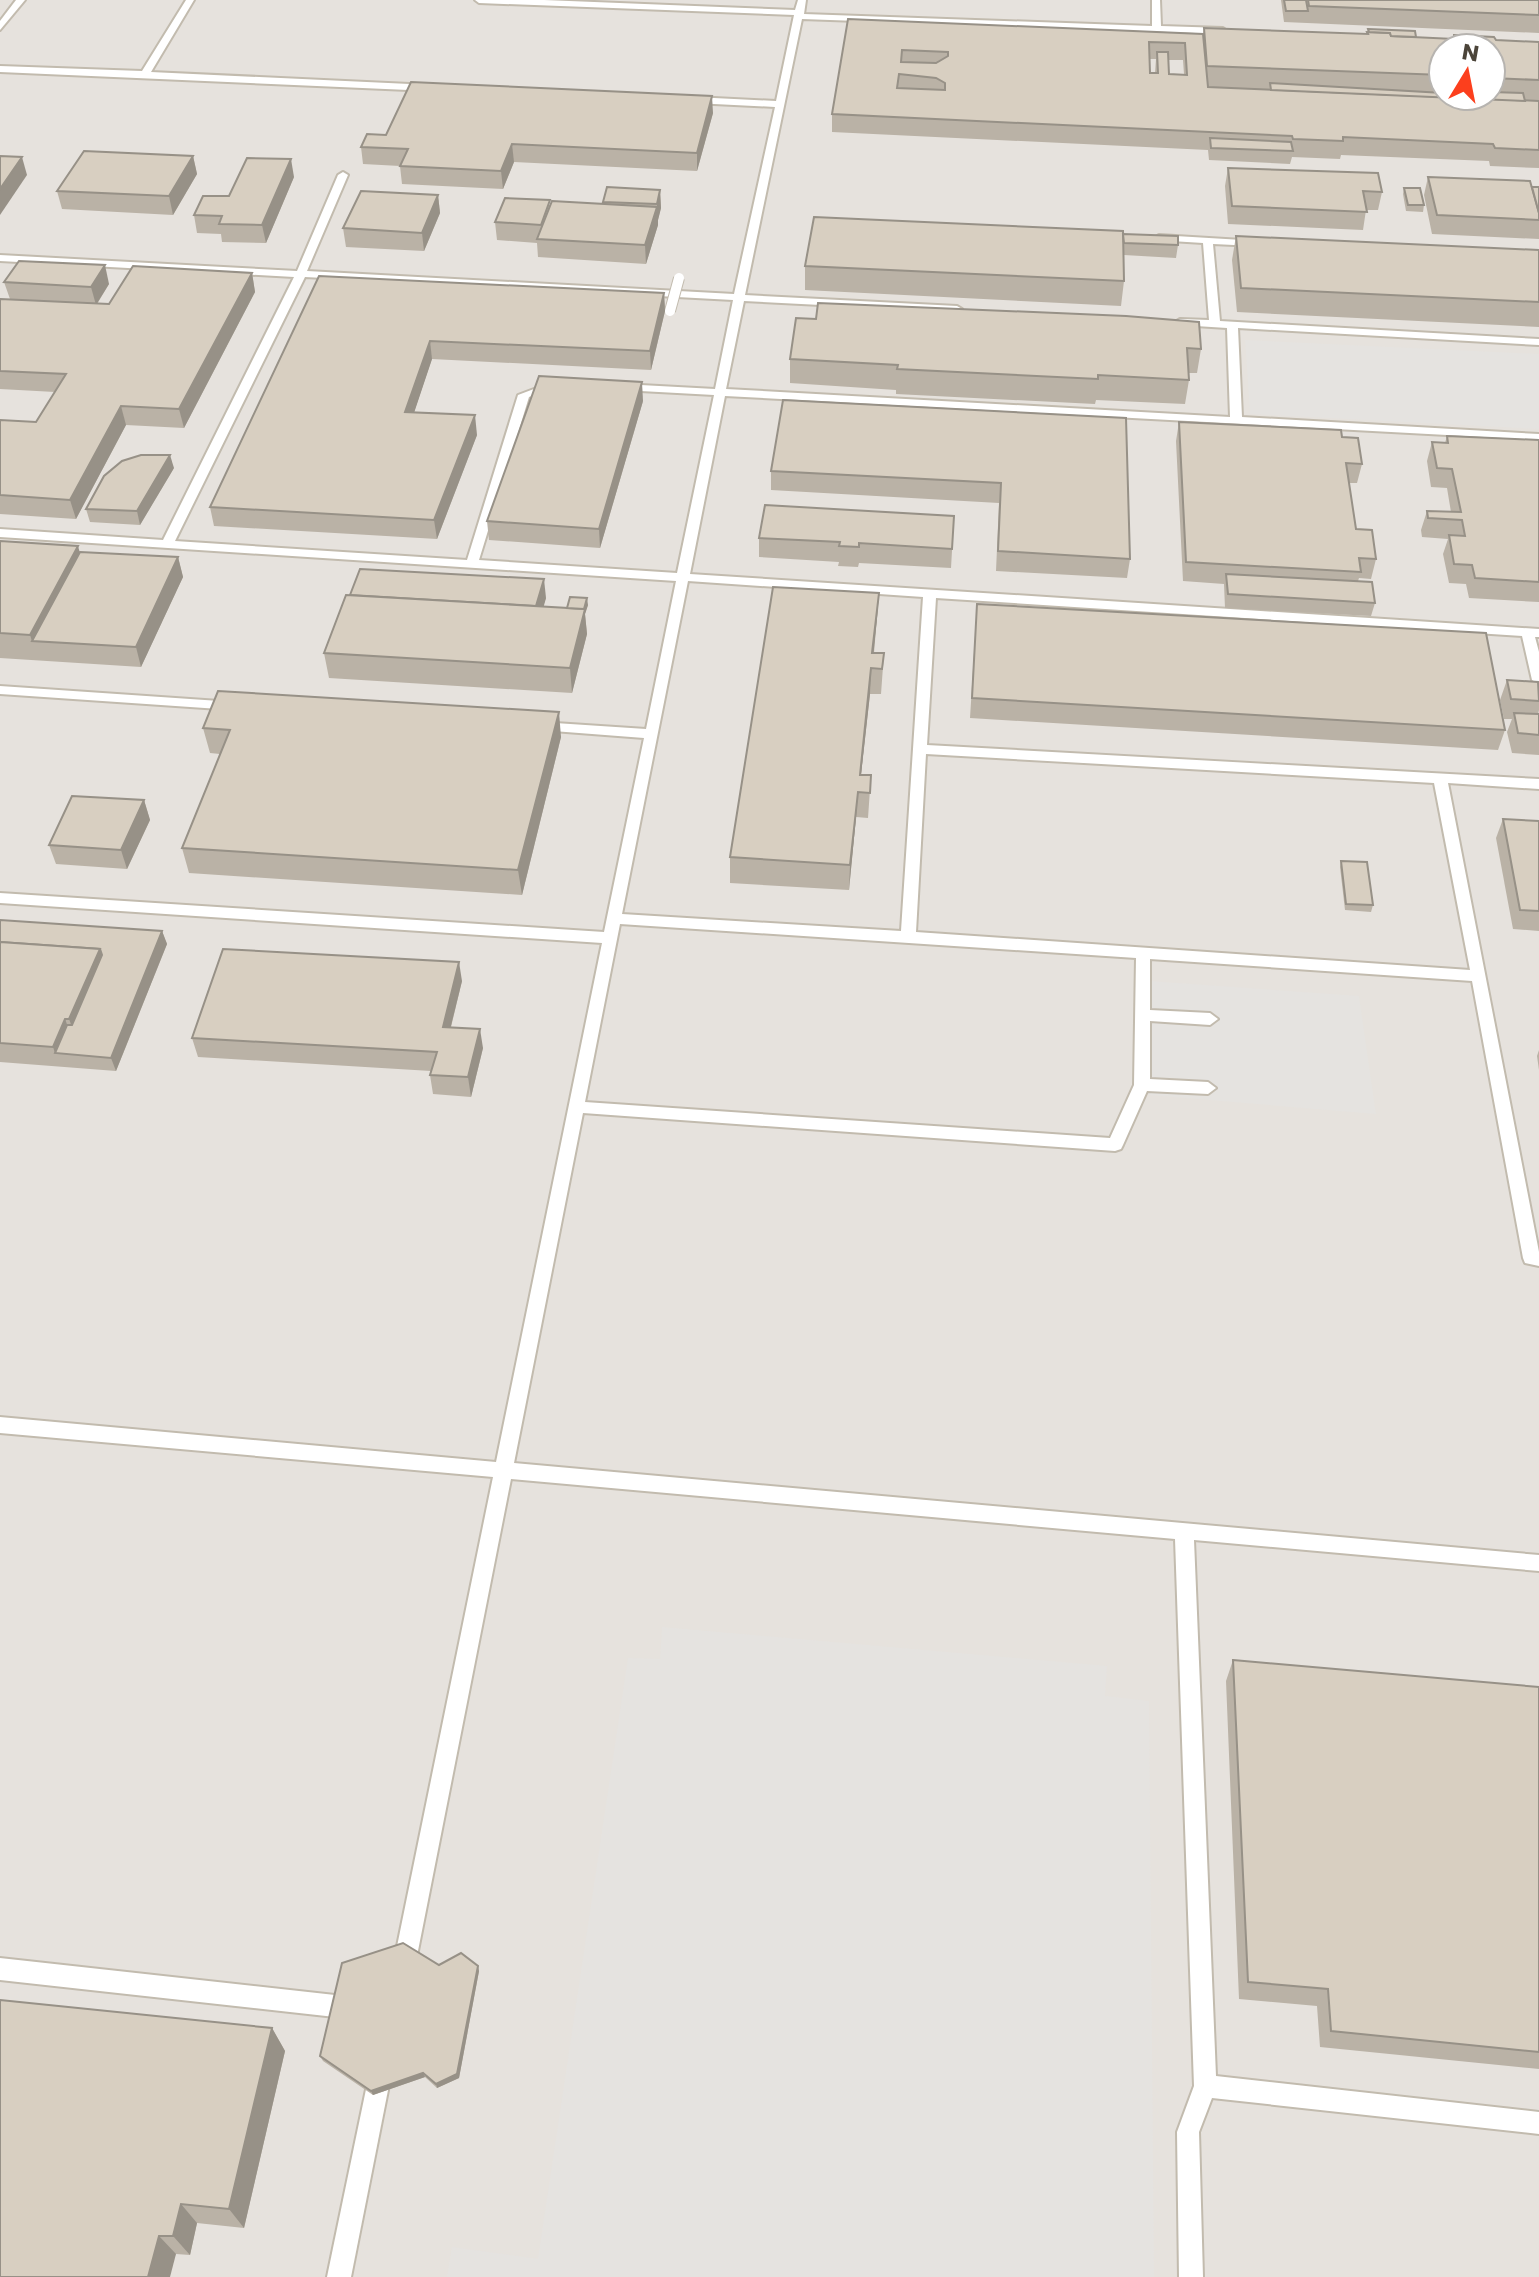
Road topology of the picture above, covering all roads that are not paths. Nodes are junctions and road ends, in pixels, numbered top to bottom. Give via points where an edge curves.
1 (21, 0) edge
2 (190, 0) edge
3 (479, 0) edge
4 (802, 0) edge
5 (1156, 0) edge
6 (799, 14) junction
7 (0, 27) edge
8 (1157, 29) junction
9 (1236, 32) edge
10 (0, 69) edge
11 (145, 74) junction
12 (446, 88) edge
13 (685, 100) edge
14 (780, 104) junction
15 (343, 175) dead end
16 (1144, 238) edge
17 (1208, 241) junction
18 (1271, 243) edge
19 (0, 258) edge
20 (301, 274) junction
21 (679, 278) dead end
22 (739, 297) junction
23 (966, 309) edge
24 (670, 311) dead end
25 (1168, 321) edge
26 (1215, 324) junction
27 (1232, 325) junction
28 (1539, 342) edge
29 (565, 385) edge
30 (612, 386) edge
31 (721, 390) junction
32 (1236, 419) junction
33 (1539, 437) edge
34 (0, 533) edge
35 (167, 544) junction
36 (472, 563) junction
37 (685, 576) junction
38 (930, 592) junction
39 (1534, 632) edge
40 (1539, 680) edge
41 (0, 690) edge
42 (255, 707) edge
43 (525, 725) edge
44 (653, 734) junction
45 (920, 749) junction
46 (1440, 778) junction
47 (1539, 784) edge
48 (0, 898) edge
49 (615, 919) junction
50 (908, 937) junction
51 (611, 938) junction
52 (1143, 953) junction
53 (1479, 976) junction
54 (1143, 1015) junction
55 (1210, 1019) dead end
56 (1142, 1085) junction
57 (1208, 1088) dead end
58 (578, 1107) junction
59 (1539, 1259) edge
60 (0, 1425) edge
61 (505, 1470) junction
62 (1184, 1531) junction
63 (1539, 1563) edge
64 (0, 1969) edge
65 (401, 1982) edge
66 (379, 2011) edge
67 (384, 2061) edge
68 (1205, 2086) junction
69 (1539, 2123) edge
70 (339, 2277) edge
71 (1191, 2277) edge

1 - 7 lane
2 - 11 lane
3 - 6 lane
4 - 6 lane
5 - 8 lane
6 - 8 lane
6 - 14 lane
8 - 9 lane
10 - 11 lane
11 - 12 lane
13 - 14 lane
14 - 22 lane
15 - 20 lane
16 - 17 lane
17 - 18 lane
17 - 26 lane
19 - 20 lane
20 - 22 lane
20 - 35 lane
21 - 24 lane, bridge
22 - 23 lane
22 - 31 lane
25 - 26 lane
26 - 27 lane
27 - 28 lane
27 - 32 lane
29 - 36 lane via 549,384 524,395
30 - 31 lane
31 - 32 lane
31 - 37 lane
32 - 33 lane
34 - 35 lane
35 - 36 lane
36 - 37 lane
37 - 38 lane
37 - 44 lane
38 - 39 lane
38 - 45 lane
39 - 40 lane
41 - 42 lane
43 - 44 lane
44 - 49 lane
45 - 46 lane
45 - 50 lane
46 - 47 lane
46 - 53 lane
48 - 51 lane
49 - 50 lane
49 - 51 lane
50 - 52 lane
51 - 58 lane
52 - 53 lane
52 - 54 lane
53 - 59 lane via 1531,1258
54 - 55 lane
54 - 56 lane
56 - 57 lane
56 - 58 lane via 1115,1145
58 - 61 lane
60 - 61 lane
61 - 62 lane
61 - 65 lane
62 - 63 lane
62 - 68 lane
64 - 66 lane
67 - 70 lane
68 - 69 lane
68 - 71 lane via 1188,2132

